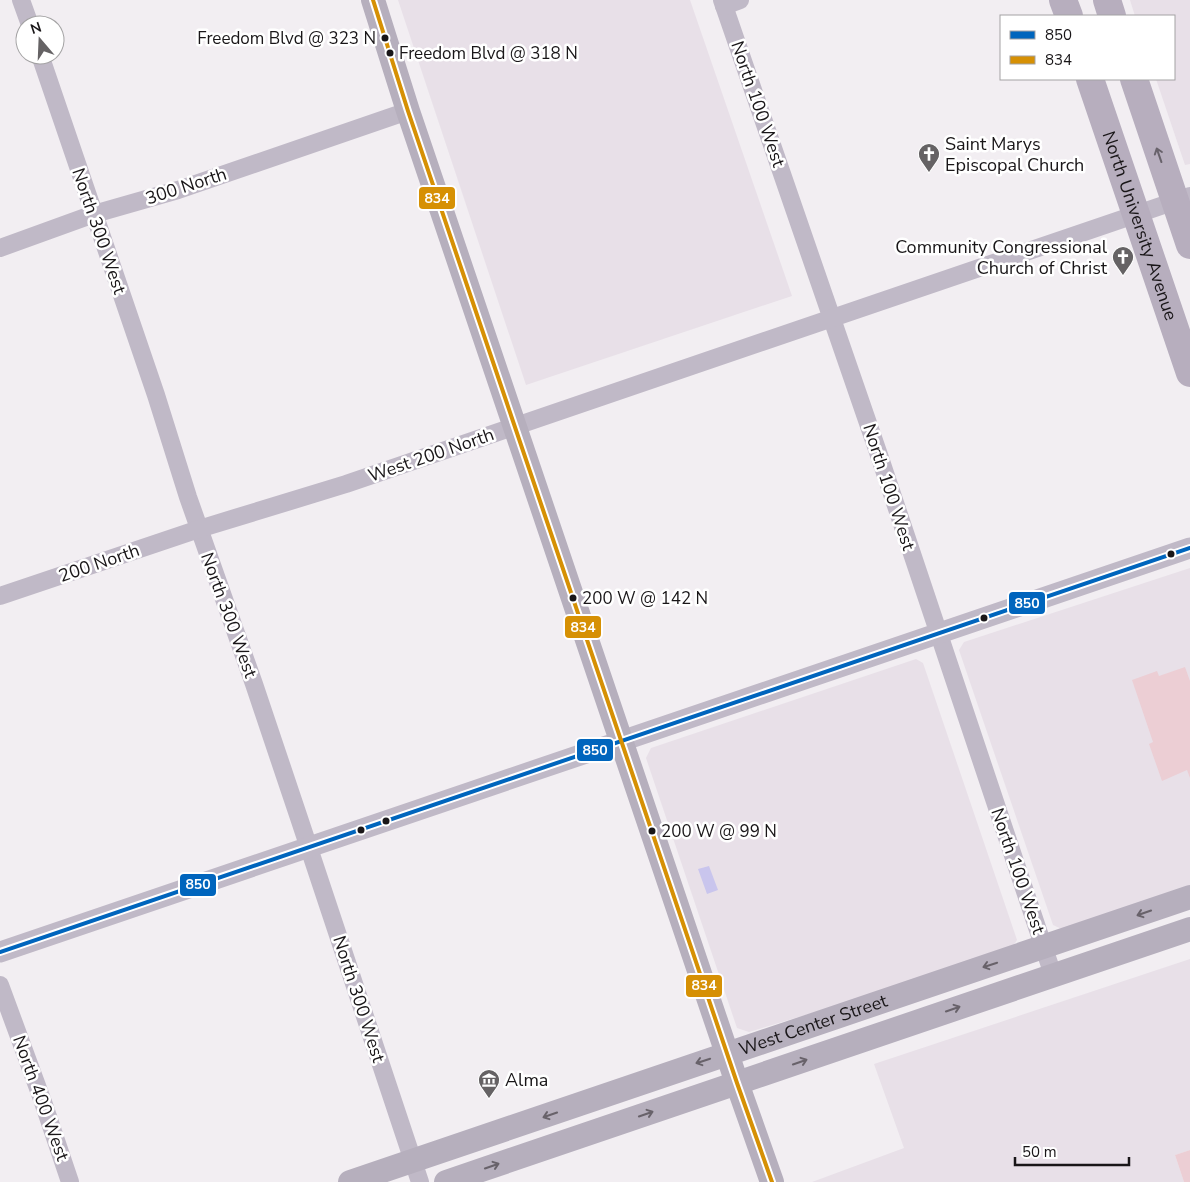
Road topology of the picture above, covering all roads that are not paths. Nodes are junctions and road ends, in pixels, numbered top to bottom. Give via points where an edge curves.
1 (21, 0) edge
2 (373, 0) edge
3 (1063, 0) edge
4 (1107, 0) edge
5 (729, 2) edge
6 (26, 15) edge
7 (1069, 15) edge
8 (1112, 15) edge
9 (43, 65) edge
10 (1090, 80) edge
11 (1134, 80) edge
12 (408, 111) junction
13 (1182, 199) edge
14 (94, 214) junction
15 (1136, 214) junction
16 (1190, 245) edge
17 (0, 248) edge
18 (832, 319) junction
19 (1190, 373) edge
20 (516, 427) junction
21 (199, 529) junction
22 (1190, 548) edge
23 (0, 596) edge
24 (938, 634) junction
25 (622, 742) junction
26 (310, 848) junction
27 (1190, 897) edge
28 (1190, 929) edge
29 (1043, 947) junction
30 (0, 952) edge
31 (1053, 975) junction
32 (0, 985) edge
33 (727, 1054) junction
34 (737, 1083) junction
35 (417, 1173) edge
36 (70, 1182) edge
37 (350, 1182) edge
38 (446, 1182) edge
39 (772, 1182) edge

1 - 6 street
2 - 12 main road
3 - 7 highway
4 - 8 highway
5 - 18 street, North 100 West
9 - 14 street, North 300 West
10 - 15 highway, North University Avenue
13 -> 11 highway
12 - 14 street, 300 North via 178,190
12 - 20 main road
13 - 15 street
13 - 16 highway
14 - 17 street, 300 North
14 - 21 street, North 300 West
15 - 18 street
15 - 19 highway, North University Avenue
18 - 20 street, West 200 North
18 - 24 street, North 100 West
20 - 21 street, West 200 North
20 - 25 main road
21 - 23 street, 200 North
21 - 26 street, North 300 West
22 - 24 street
24 - 25 street
24 - 29 street, North 100 West
25 - 26 street
25 - 33 main road
26 - 30 street
26 - 35 street, North 300 West
27 -> 29 main road, West Center Street
28 - 31 main road, West Center Street
29 - 31 street, North 100 West
29 -> 33 main road, West Center Street
34 -> 31 main road, West Center Street
32 - 36 street, North 400 West
33 - 34 main road
33 -> 35 main road, West Center Street
38 -> 34 main road, West Center Street
34 - 39 main road
35 - 37 main road, West Center Street

